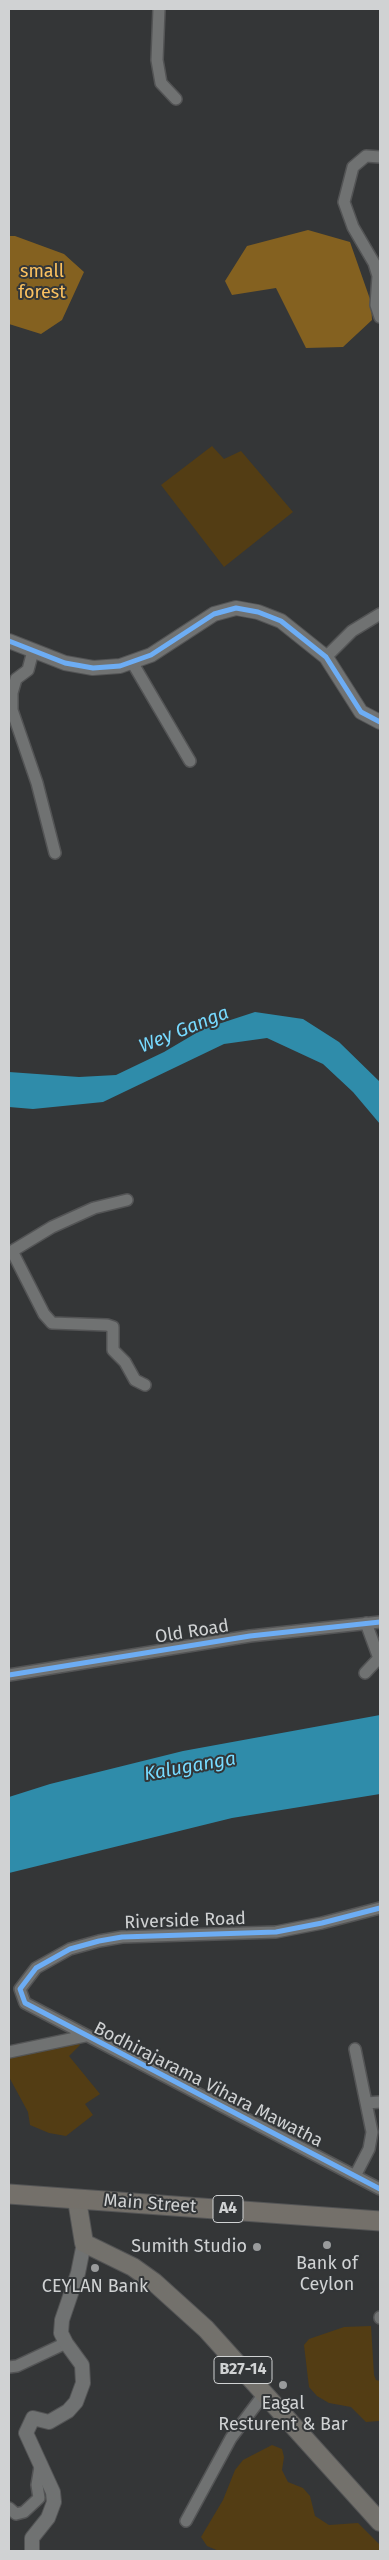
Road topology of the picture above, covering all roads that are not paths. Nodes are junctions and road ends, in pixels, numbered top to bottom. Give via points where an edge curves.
1 (159, 9) edge
2 (176, 99) dead end
3 (380, 158) edge
4 (380, 317) edge
5 (380, 614) edge
6 (9, 641) edge
7 (33, 651) junction
8 (326, 657) junction
9 (132, 662) junction
10 (380, 722) edge
11 (190, 761) dead end
12 (55, 853) dead end
13 (127, 1200) dead end
14 (10, 1252) edge
15 (145, 1385) dead end
16 (380, 1622) edge
17 (366, 1623) junction
18 (379, 1660) edge
19 (365, 1674) dead end
20 (9, 1675) edge
21 (380, 1908) edge
22 (25, 2002) joint
23 (85, 2036) junction
24 (355, 2049) dead end
25 (9, 2052) edge
26 (380, 2102) edge
27 (367, 2103) junction
28 (355, 2176) junction
29 (380, 2189) edge
30 (9, 2194) edge
31 (76, 2200) junction
32 (380, 2221) edge
33 (84, 2243) junction
34 (66, 2344) junction
35 (9, 2367) edge
36 (264, 2394) junction
37 (40, 2467) junction
38 (9, 2508) edge
39 (186, 2521) dead end
40 (380, 2522) edge
41 (32, 2551) edge

1 - 2 street via 157,60 161,83
3 - 4 street via 366,156 353,167 344,202 353,227 374,262 378,276 376,305
5 - 8 street via 352,631
6 - 7 street
7 - 9 street via 65,663 93,668
7 - 12 street via 28,670 16,679 12,710 37,783
8 - 9 street via 282,621 236,608 214,614 151,655
8 - 10 street via 361,712
9 - 11 street
13 - 14 street via 94,1208 52,1226
14 - 15 street via 52,1323 113,1327 114,1350 135,1380
16 - 17 street, Old Road
17 - 18 street
17 - 20 street, Old Road via 264,1634
18 - 19 street
21 - 22 street, Riverside Road via 276,1932 99,1940 70,1949 36,1968 20,1989
22 - 23 street, Bodhirajarama Vihara Mawatha
23 - 25 street
23 - 28 street, Bodhirajarama Vihara Mawatha
24 - 27 street
26 - 27 street
27 - 28 street via 372,2132 369,2149
28 - 29 street, Bodhirajarama Vihara Mawatha
30 - 31 highway, Main Street / A4
31 - 32 highway, Main Street / A4
31 - 33 main road
33 - 34 street via 62,2320
33 - 36 main road, B27-14 via 133,2266 154,2282 206,2329
34 - 35 street
34 - 37 street via 82,2365 83,2383 76,2402 68,2411 49,2422 33,2418 28,2426 26,2433
36 - 39 street via 231,2438
36 - 40 main road, B27-14
37 - 38 street via 39,2498 24,2512 16,2514
37 - 41 street via 53,2492 54,2502 48,2518 32,2538

